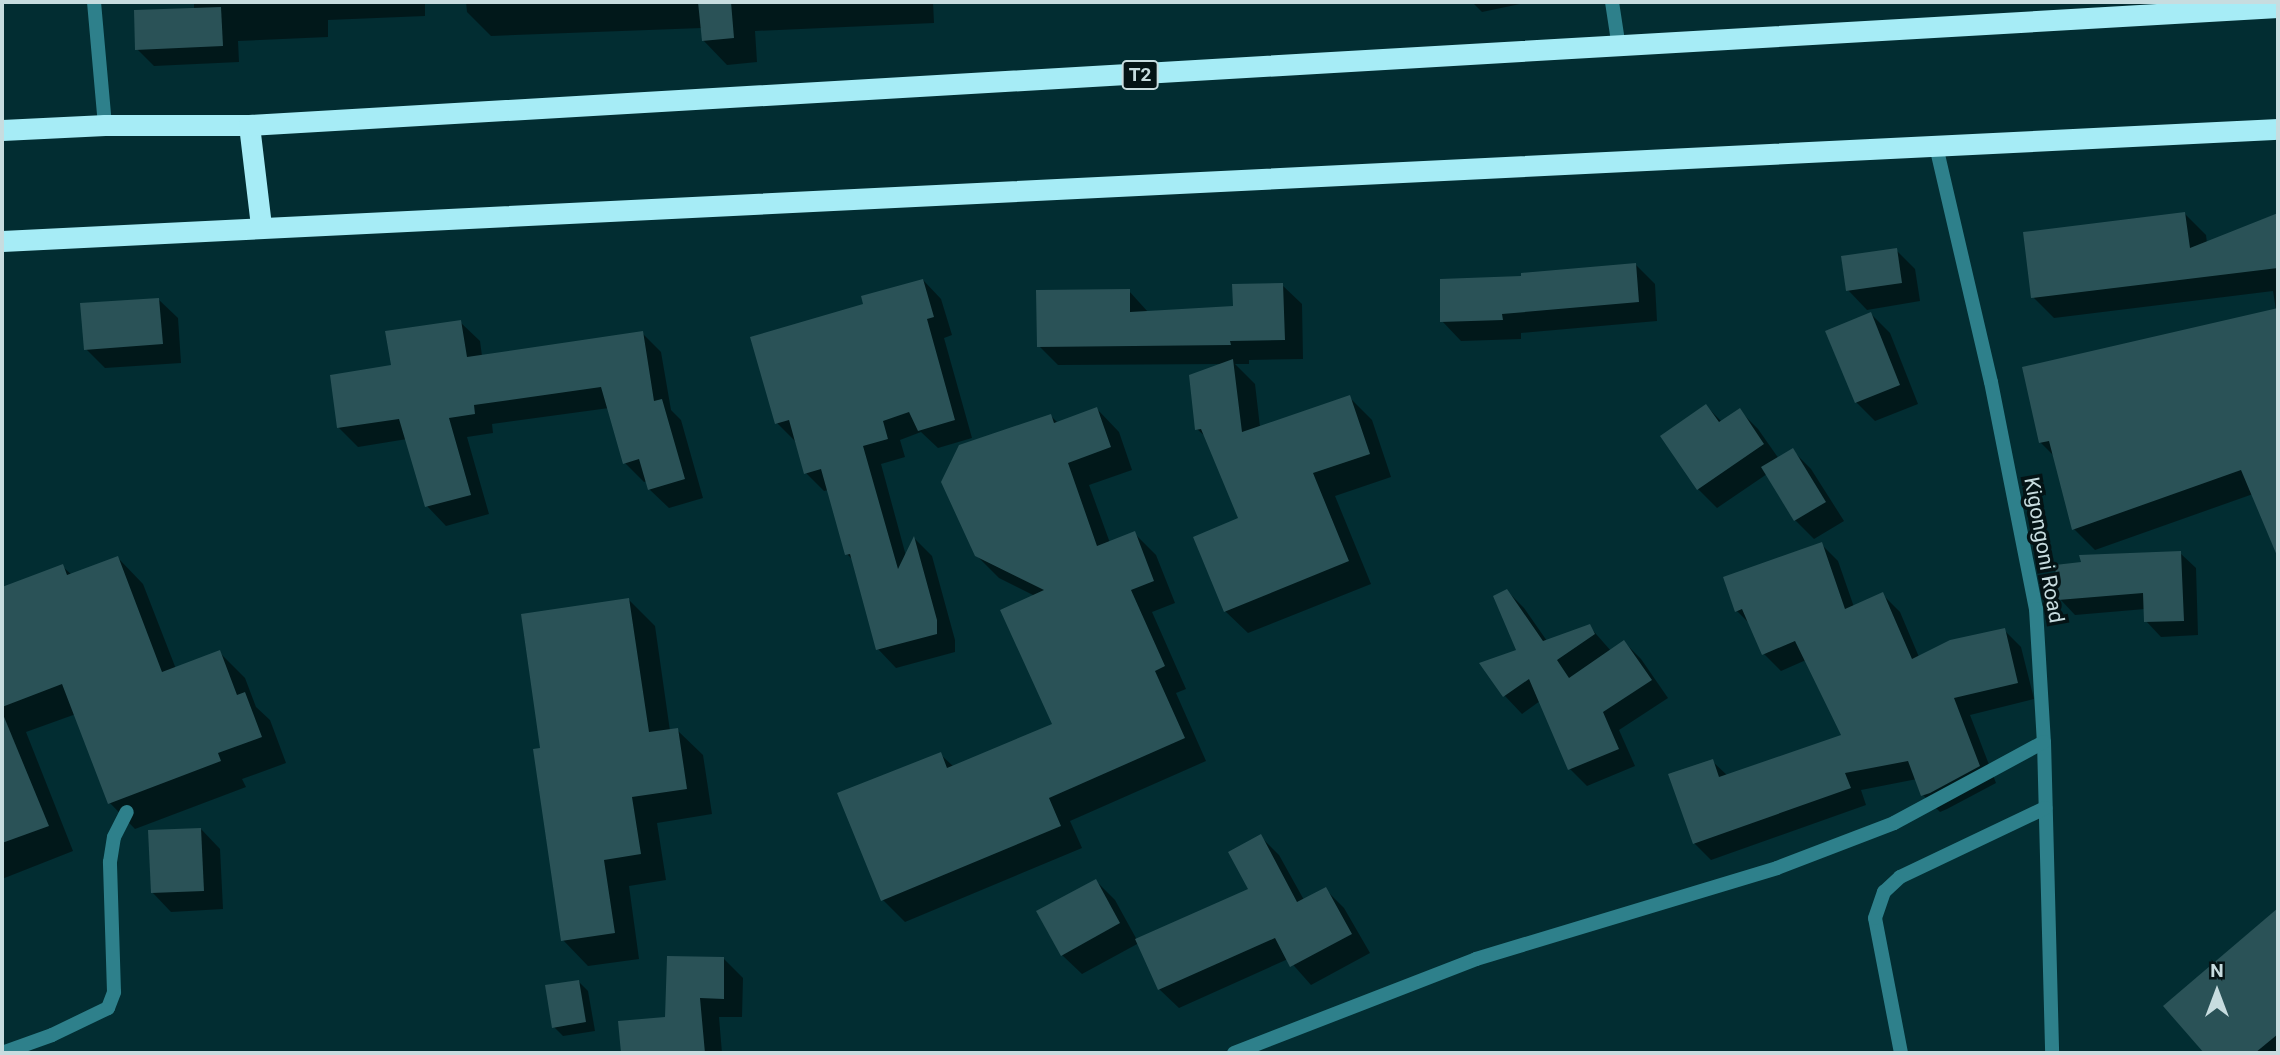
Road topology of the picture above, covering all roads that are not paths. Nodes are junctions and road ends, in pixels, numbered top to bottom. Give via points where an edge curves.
1 (94, 2) edge
2 (1612, 2) edge
3 (2278, 7) edge
4 (1619, 48) junction
5 (105, 125) junction
6 (249, 125) junction
7 (2278, 129) edge
8 (2, 130) edge
9 (1936, 146) junction
10 (261, 226) junction
11 (2, 241) edge
12 (2044, 743) junction
13 (2045, 808) junction
14 (127, 812) dead end
15 (2, 1053) edge
16 (1234, 1053) edge
17 (1901, 1053) edge
18 (2052, 1053) edge

1 - 5 street
2 - 4 street
3 - 4 highway, T2
4 - 6 highway, T2
5 - 6 highway, T2
5 - 8 highway, T2
6 - 10 highway
7 - 9 highway
9 - 10 highway
9 - 12 street, Kigongoni Road via 1991,382 2036,609
10 - 11 highway
12 - 13 street, Kigongoni Road
12 - 16 street via 1894,823 1777,868 1476,959
13 - 17 street via 1900,877 1884,892 1875,918
13 - 18 street, Kigongoni Road
14 - 15 street via 114,838 110,862 114,992 108,1008

